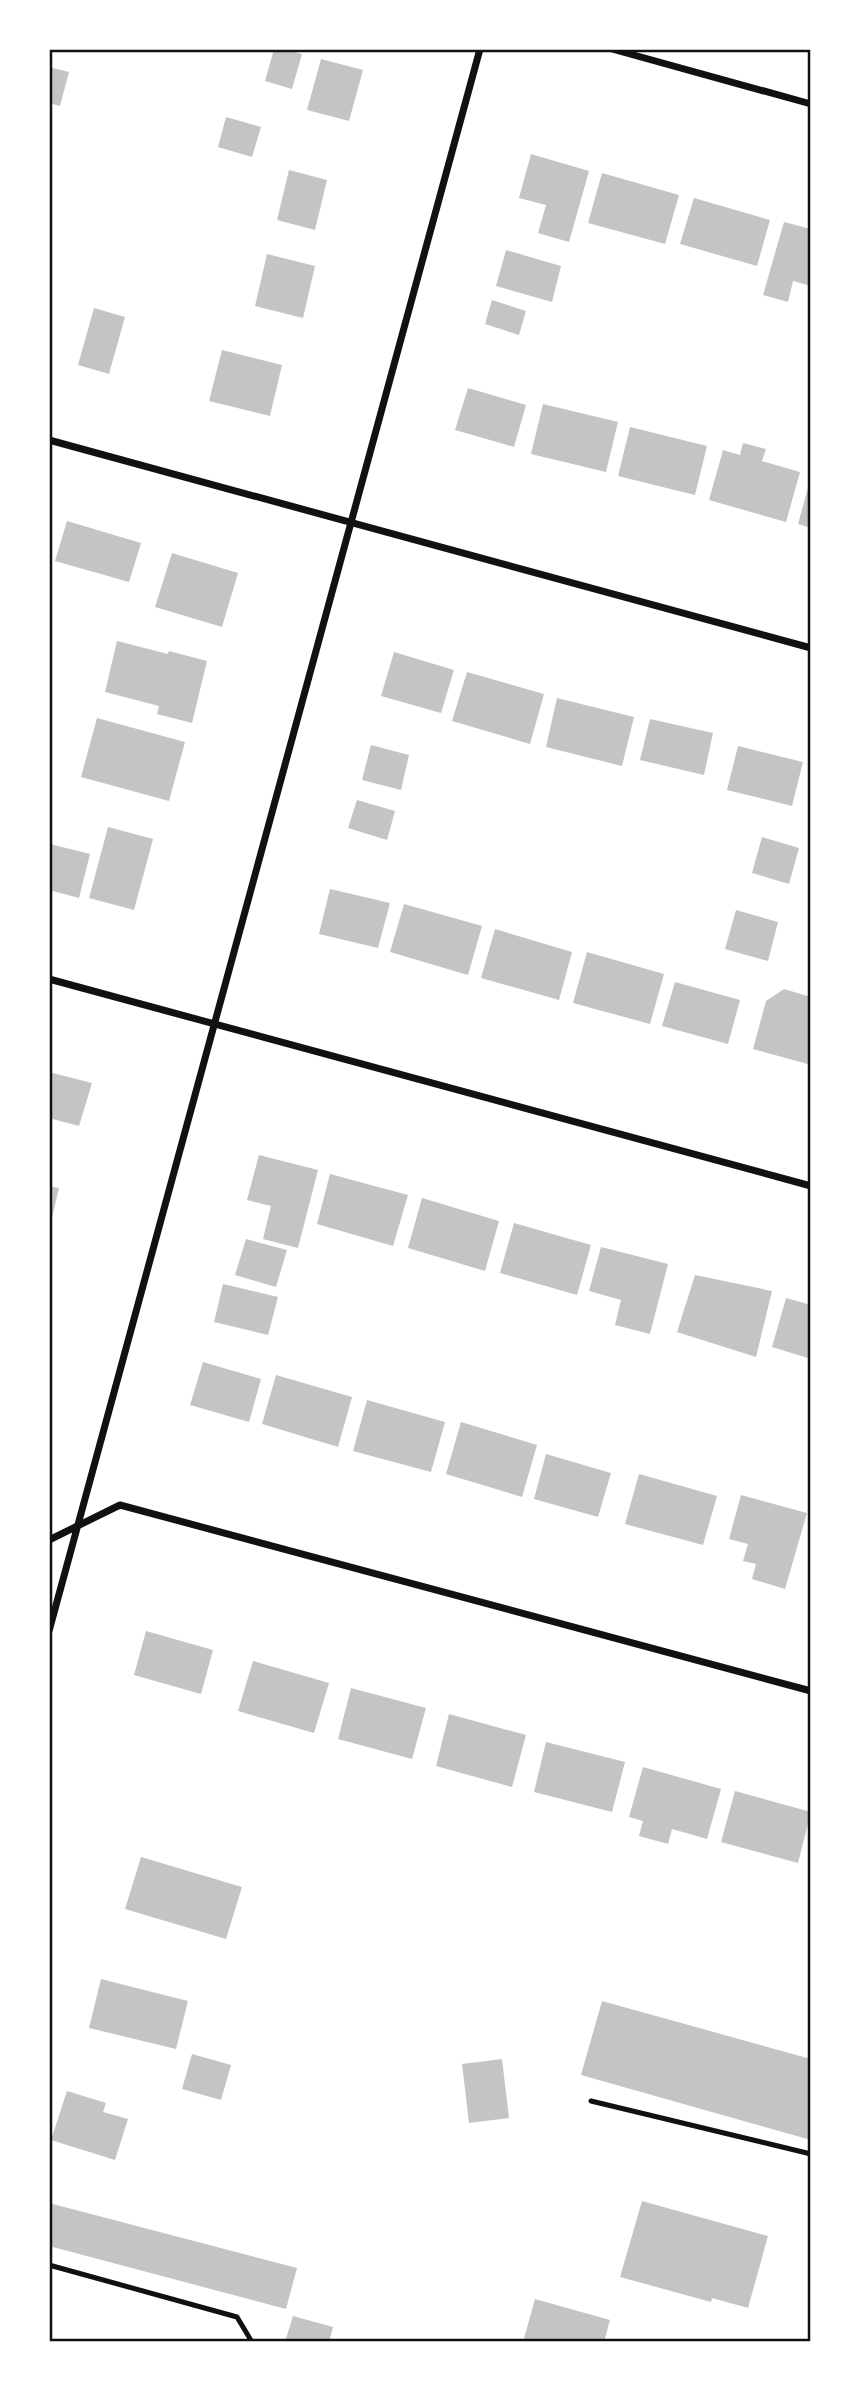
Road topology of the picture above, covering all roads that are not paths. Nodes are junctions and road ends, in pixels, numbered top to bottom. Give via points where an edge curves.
1 (480, 49) edge
2 (612, 49) edge
3 (811, 104) edge
4 (49, 440) edge
5 (351, 522) junction
6 (811, 648) edge
7 (49, 979) edge
8 (215, 1023) junction
9 (811, 1186) edge
10 (77, 1527) junction
11 (49, 1540) edge
12 (49, 1631) edge
13 (811, 1691) edge
14 (591, 2101) dead end
15 (811, 2154) edge
16 (49, 2265) edge
17 (252, 2342) edge

1 - 5 street
2 - 3 street
4 - 5 street
5 - 6 street
5 - 8 street
7 - 8 street
8 - 9 street
8 - 10 street
10 - 11 street
10 - 12 street
10 - 13 street via 120,1505
14 - 15 lane
16 - 17 lane via 237,2317

